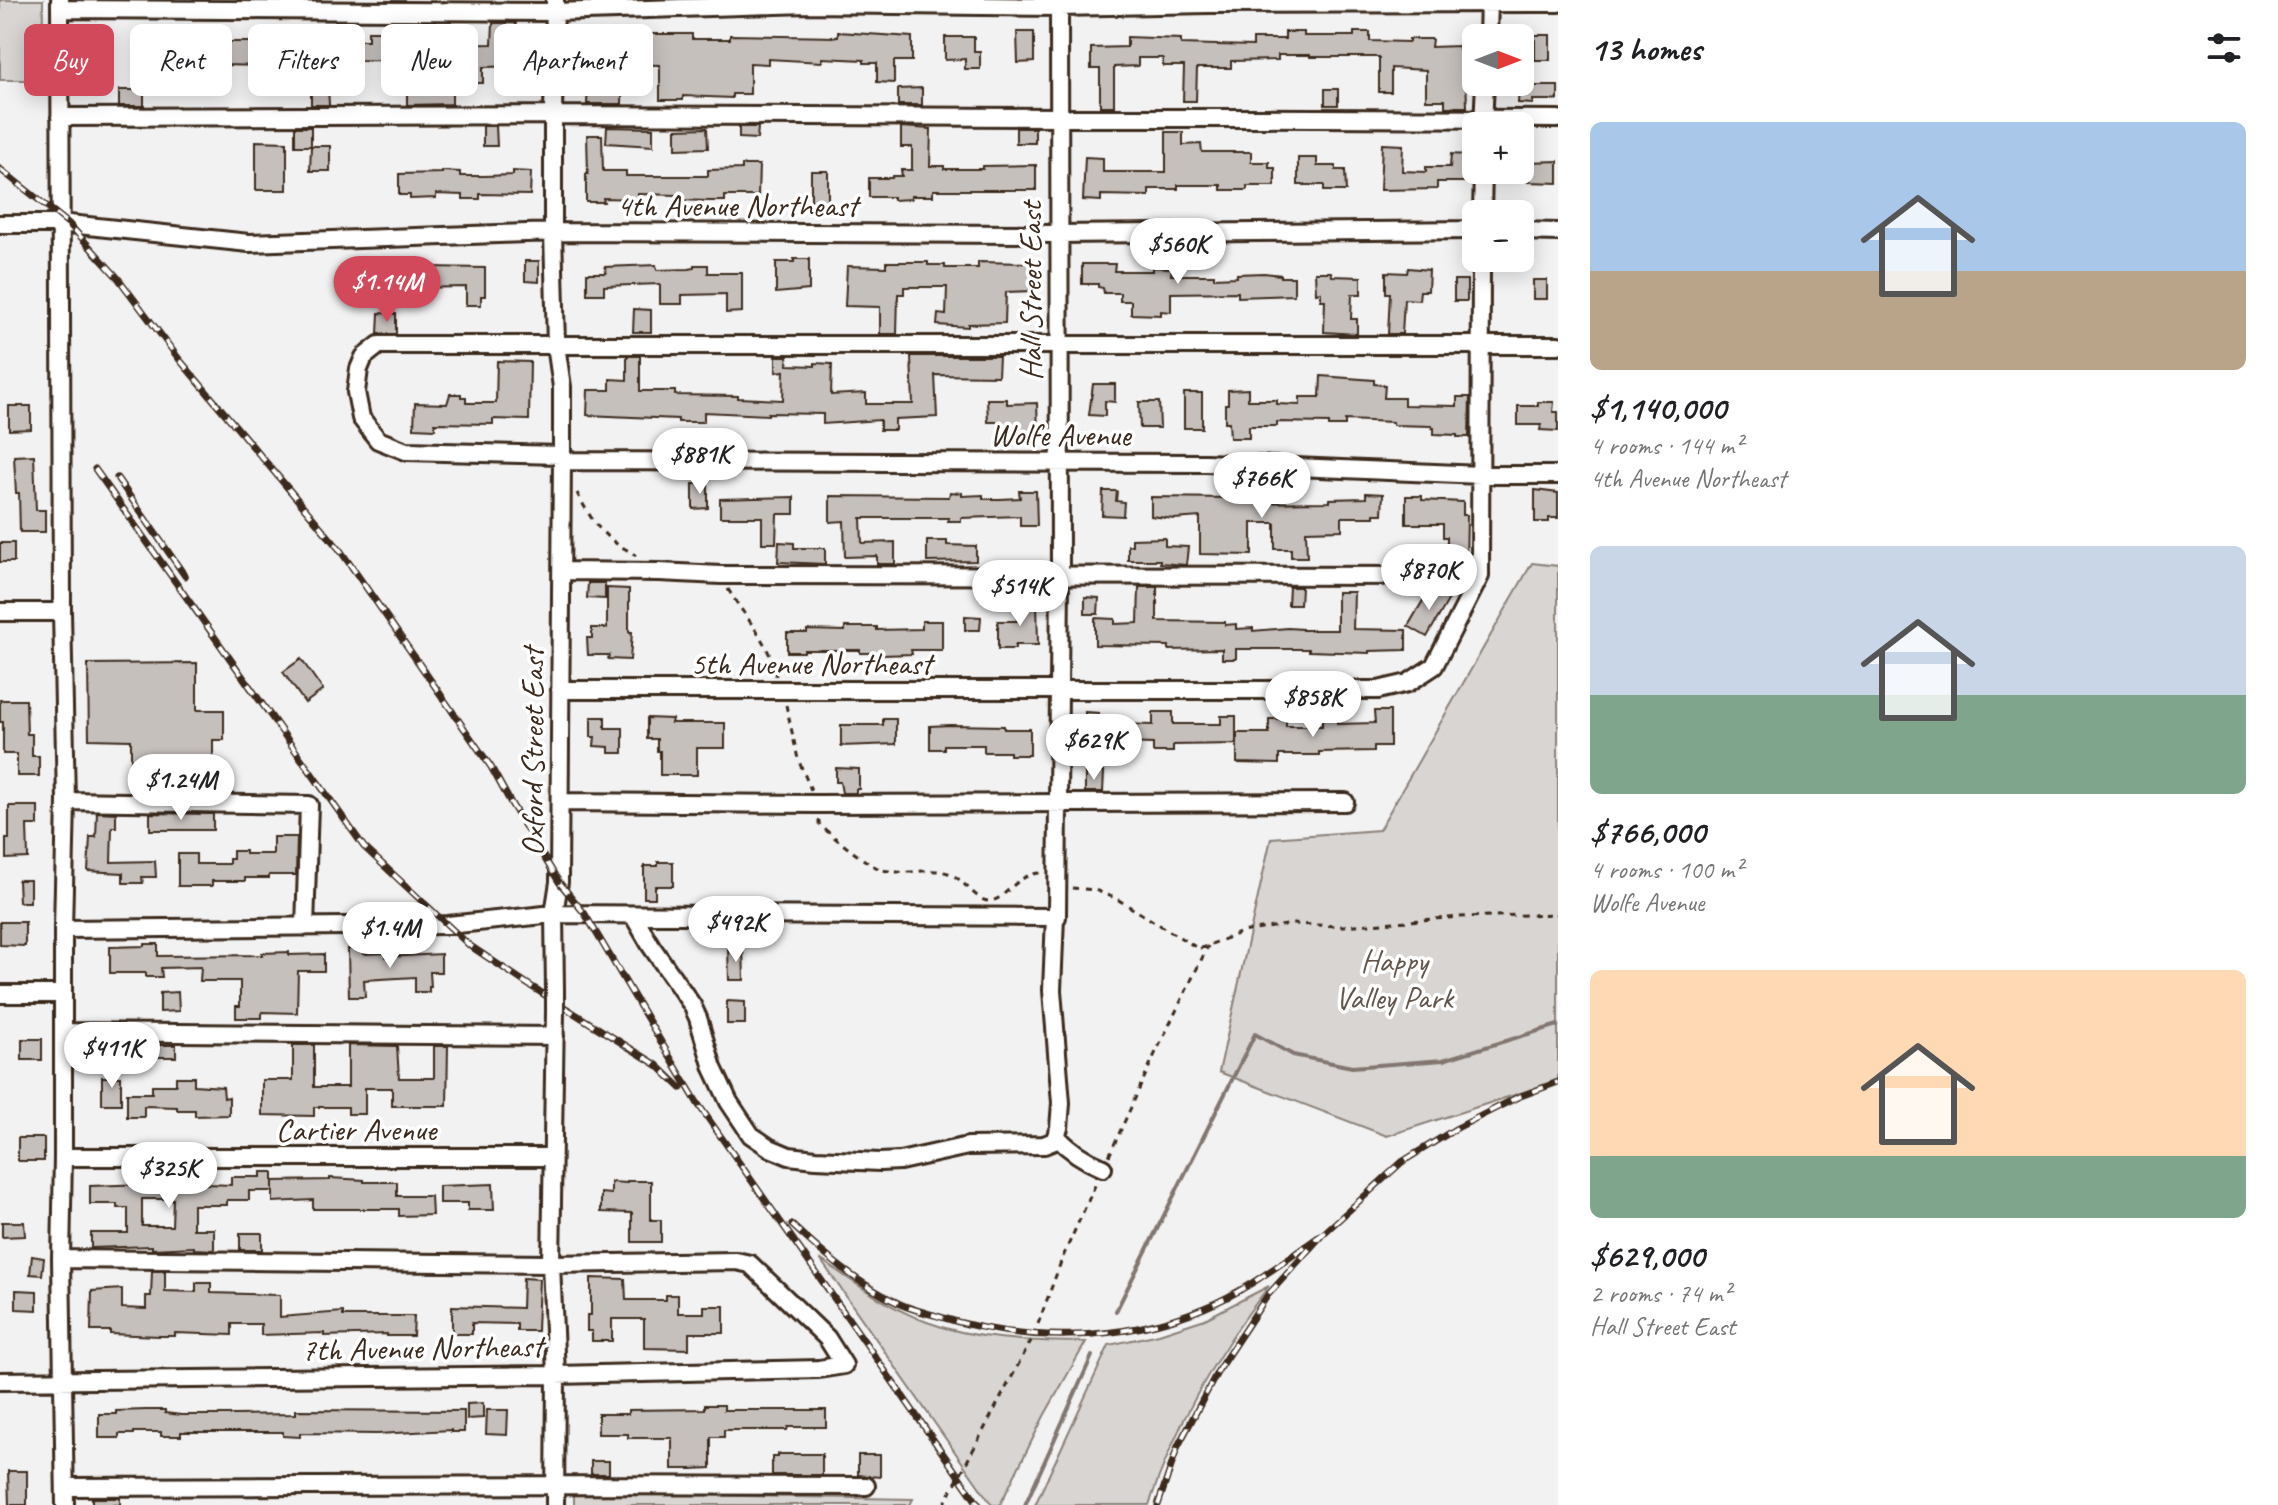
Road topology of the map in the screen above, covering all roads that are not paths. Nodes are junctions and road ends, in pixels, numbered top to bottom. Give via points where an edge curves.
1 (1489, 1) edge
2 (808, 2) edge
3 (1558, 3) edge
4 (1059, 4) edge
5 (60, 5) edge
6 (555, 6) edge
7 (1488, 24) edge
8 (553, 115) junction
9 (60, 117) junction
10 (1058, 117) junction
11 (1558, 119) edge
12 (1534, 120) edge
13 (1462, 123) edge
14 (0, 224) edge
15 (60, 224) junction
16 (1462, 230) edge
17 (1534, 231) edge
18 (553, 232) junction
19 (1558, 232) edge
20 (1058, 234) junction
21 (1481, 272) edge
22 (556, 345) junction
23 (1558, 345) edge
24 (1058, 346) junction
25 (1481, 346) junction
26 (562, 460) junction
27 (1059, 462) junction
28 (1481, 475) junction
29 (1558, 475) edge
30 (562, 571) junction
31 (1060, 575) junction
32 (1480, 576) junction
33 (0, 612) edge
34 (62, 612) junction
35 (560, 690) junction
36 (1058, 691) junction
37 (66, 801) junction
38 (560, 802) junction
39 (1057, 802) junction
40 (1345, 802) dead end
41 (554, 914) junction
42 (633, 915) junction
43 (1056, 917) junction
44 (305, 927) junction
45 (63, 929) junction
46 (0, 994) edge
47 (63, 994) junction
48 (63, 1032) junction
49 (555, 1036) junction
50 (1056, 1136) junction
51 (63, 1157) junction
52 (552, 1157) junction
53 (1103, 1168) road end
54 (61, 1259) junction
55 (551, 1264) junction
56 (556, 1375) junction
57 (0, 1381) edge
58 (64, 1381) junction
59 (555, 1485) junction
60 (866, 1486) dead end
61 (65, 1487) junction
62 (65, 1505) edge
63 (555, 1505) edge

1 - 3 street
1 - 4 street
1 - 7 street
2 - 4 street
2 - 6 street
4 - 10 street, Hall Street East
5 - 6 street
5 - 9 street
6 - 8 street, Oxford Street East
8 - 9 street
8 - 10 street
8 - 18 street, Oxford Street East
9 - 15 street
10 - 13 street
10 - 20 street, Hall Street East
11 - 12 street
14 - 15 street, 4th Avenue Northeast
15 - 18 street, 4th Avenue Northeast via 249,243
15 - 34 street
16 - 20 street, 4th Avenue Northeast
17 - 19 street
18 - 20 street, 4th Avenue Northeast
18 - 22 street, Oxford Street East
20 - 24 street, Hall Street East
21 - 25 street
22 - 24 street, Wolfe Avenue
22 - 26 street, Oxford Street East
22 - 26 street, Wolfe Avenue via 379,345 364,357 356,392 361,418 378,440 406,451
23 - 25 street, Wolfe Avenue
24 - 25 street, Wolfe Avenue
24 - 27 street, Hall Street East
25 - 28 street
26 - 27 street, Wolfe Avenue
26 - 30 street, Oxford Street East
27 - 28 street, Wolfe Avenue
27 - 31 street, Hall Street East
28 - 29 street, Wolfe Avenue
28 - 32 street
30 - 31 street
30 - 35 street, Oxford Street East
31 - 32 street
31 - 36 street, Hall Street East
32 - 36 street, 5th Avenue Northeast via 1434,666 1408,683 1378,690
33 - 34 street
34 - 37 street
35 - 36 street, 5th Avenue Northeast
35 - 38 street, Oxford Street East
36 - 39 street, Hall Street East
37 - 44 street via 309,805
37 - 45 street
38 - 39 street
38 - 41 street, Oxford Street East
39 - 40 street
39 - 43 street, Hall Street East
41 - 42 street
41 - 44 street via 448,925
41 - 49 street, Oxford Street East, bridge
42 - 43 street
42 - 50 street via 692,1005 722,1089 751,1135 770,1148 789,1156 880,1162 968,1146 1044,1145
43 - 50 street, Hall Street East via 1052,990 1061,1103
44 - 45 street
45 - 47 street
46 - 47 street
47 - 48 street
48 - 49 street
48 - 51 street
49 - 52 street, Oxford Street East
50 - 53 street
51 - 52 street, Cartier Avenue
51 - 54 street
52 - 55 street, Oxford Street East
54 - 55 street
54 - 58 street
55 - 56 street, Oxford Street East
55 - 56 street, 7th Avenue Northeast via 750,1264 827,1338 844,1365
56 - 58 street, 7th Avenue Northeast
56 - 59 street, Oxford Street East
57 - 58 street, 7th Avenue Northeast
58 - 61 street
59 - 60 street
59 - 61 street
59 - 63 street, Oxford Street East
61 - 62 street

